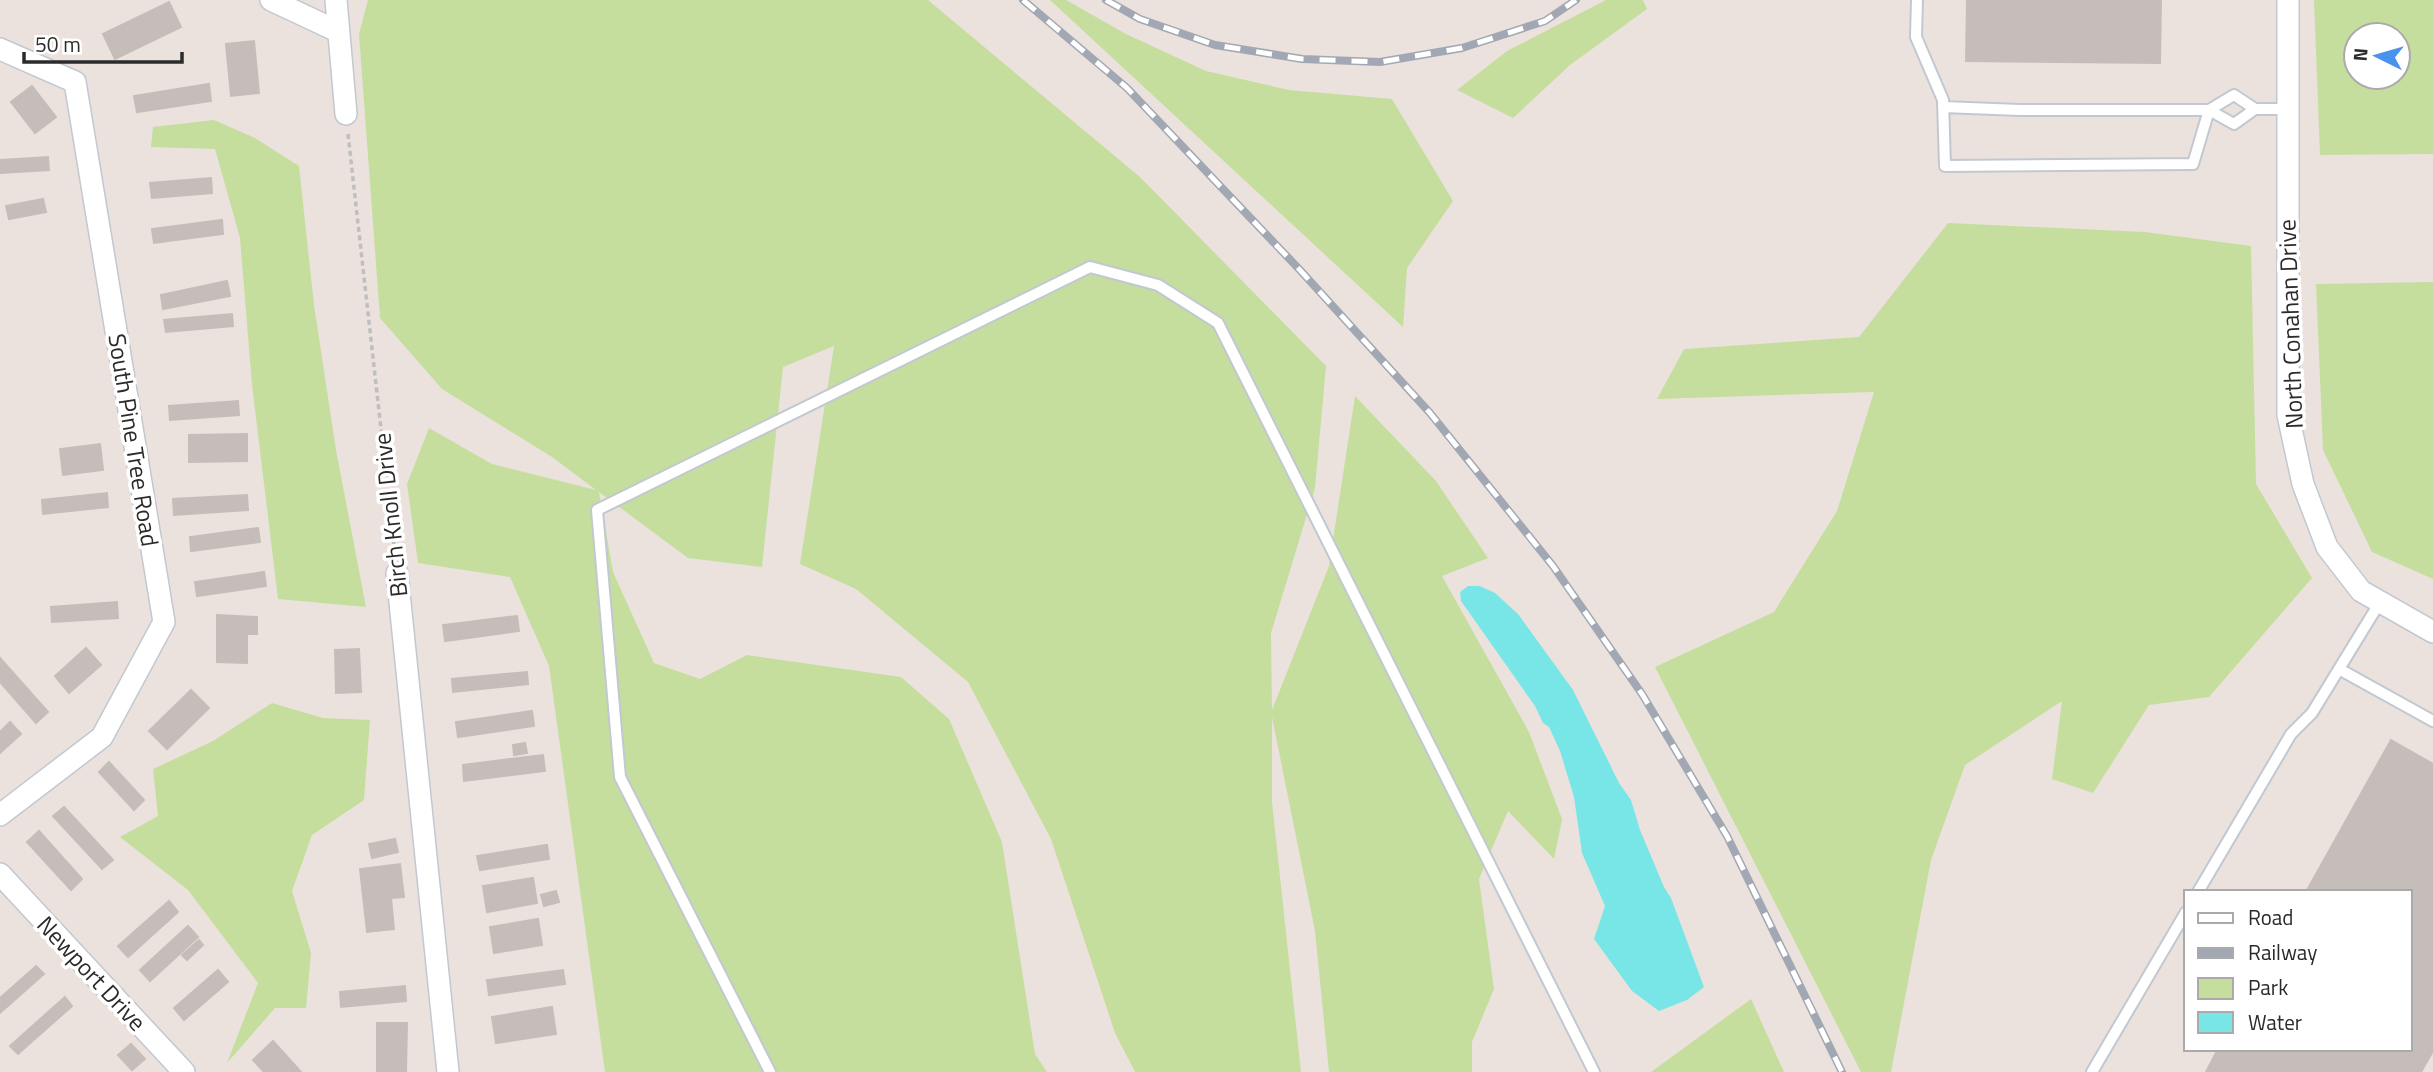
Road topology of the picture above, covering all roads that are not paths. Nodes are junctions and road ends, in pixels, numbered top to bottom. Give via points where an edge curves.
1 (271, 0) edge
2 (335, 0) edge
3 (1917, 0) edge
4 (2288, 0) edge
5 (337, 31) junction
6 (0, 49) edge
7 (1943, 107) junction
8 (2255, 109) junction
9 (2288, 109) junction
10 (2208, 110) junction
11 (346, 114) road end
12 (397, 573) road end
13 (2380, 602) junction
14 (2433, 632) edge
15 (2339, 668) junction
16 (2433, 721) edge
17 (0, 815) edge
18 (0, 874) edge
19 (2199, 890) edge
20 (2184, 915) edge
21 (184, 1072) edge
22 (448, 1072) edge
23 (770, 1072) edge
24 (1594, 1072) edge
25 (2092, 1072) edge

1 - 5 street
2 - 5 street
3 - 7 lane via 1916,37
4 - 9 street, North Conahan Drive
5 - 11 street
6 - 17 street, South Pine Tree Road via 75,82 164,622 102,737
7 - 10 lane
7 - 10 lane via 1945,166 2193,164
8 - 9 lane
8 - 10 lane via 2234,95
8 - 10 lane via 2234,124
9 - 13 street, North Conahan Drive via 2288,415 2302,484 2327,547 2361,591
12 - 22 street, Birch Knoll Drive
13 - 14 street, North Conahan Drive
13 - 15 lane
15 - 16 lane
15 - 19 lane via 2312,713 2291,734
18 - 21 street, Newport Drive
20 - 25 lane
23 - 24 lane via 620,777 597,510 1090,267 1158,285 1219,323

